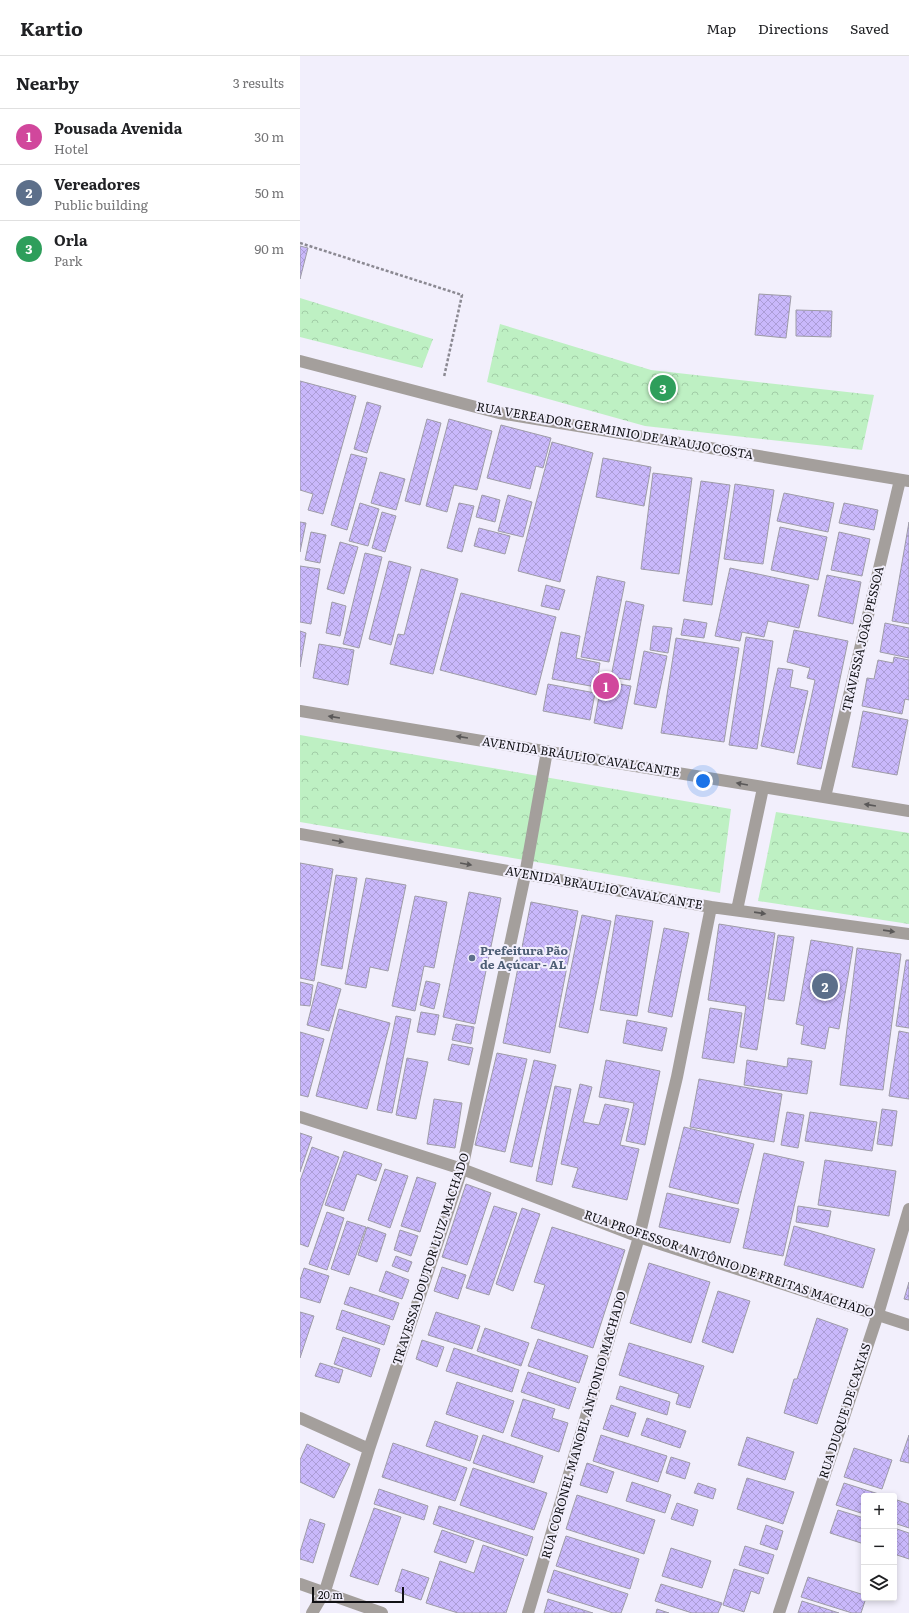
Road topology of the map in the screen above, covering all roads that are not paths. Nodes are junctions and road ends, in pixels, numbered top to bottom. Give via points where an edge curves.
1 (300, 361) edge
2 (905, 481) edge
3 (301, 716) edge
4 (547, 751) junction
5 (763, 788) junction
6 (825, 797) junction
7 (909, 811) edge
8 (300, 834) edge
9 (525, 875) junction
10 (711, 907) junction
11 (737, 910) junction
12 (909, 934) edge
13 (300, 1117) edge
14 (462, 1169) junction
15 (909, 1209) edge
16 (639, 1237) junction
17 (878, 1314) junction
18 (909, 1325) edge
19 (300, 1418) edge
20 (369, 1449) junction
21 (300, 1584) edge
22 (325, 1591) junction
23 (312, 1613) edge
24 (382, 1613) edge
25 (528, 1613) edge
26 (779, 1613) edge

1 - 2 street, RUA VEREADOR GERMINIO DE ARAUJO COSTA via 499,413
2 - 6 street, TRAVESSA JOÃO PESSOA
4 -> 3 street, AVENIDA BRÁULIO CAVALCANTE
5 -> 4 street, AVENIDA BRÁULIO CAVALCANTE
4 - 9 street, TRAVESSA DOUTOR LUIZ MACHADO
5 - 6 street, AVENIDA BRÁULIO CAVALCANTE
5 - 11 street
7 -> 6 street, AVENIDA BRÁULIO CAVALCANTE
8 -> 9 street, AVENIDA BRAULIO CAVALCANTE
9 - 10 street, AVENIDA BRAULIO CAVALCANTE
9 - 14 street, TRAVESSA DOUTOR LUIZ MACHADO
10 - 11 street, AVENIDA BRAULIO CAVALCANTE
10 - 16 street, RUA CORONEL MANOEL ANTONIO MACHADO via 677,1077
11 -> 12 street, AVENIDA BRAULIO CAVALCANTE
13 - 14 street, RUA PROFESSOR ANTÔNIO DE FREITAS MACHADO
14 - 16 street, RUA PROFESSOR ANTÔNIO DE FREITAS MACHADO
14 - 20 street, TRAVESSA DOUTOR LUIZ MACHADO
15 - 17 street, RUA DUQUE DE CAXIAS
16 - 17 street, RUA PROFESSOR ANTÔNIO DE FREITAS MACHADO
16 - 25 street, RUA CORONEL MANOEL ANTONIO MACHADO
17 - 18 street, RUA PROFESSOR ANTÔNIO DE FREITAS MACHADO
17 - 26 street, RUA DUQUE DE CAXIAS
19 - 20 street
20 - 22 street, TRAVESSA DOUTOR LUIZ MACHADO
21 - 22 street
22 - 23 street, TRAVESSA DOUTOR LUIZ MACHADO
22 - 24 street

